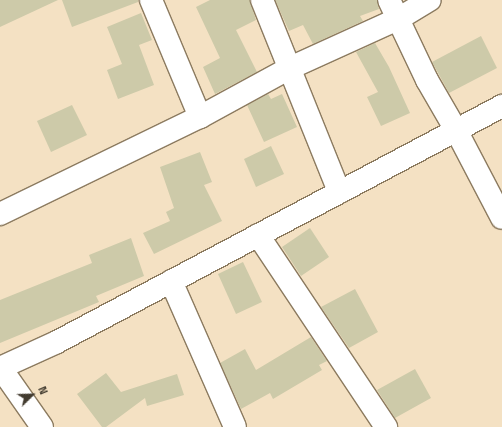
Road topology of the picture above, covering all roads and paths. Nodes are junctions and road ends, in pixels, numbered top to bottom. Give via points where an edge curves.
1 (151, 0) edge
2 (262, 0) edge
3 (430, 0) edge
4 (394, 9) edge
5 (290, 68) junction
6 (502, 106) edge
7 (200, 117) junction
8 (456, 130) junction
9 (339, 192) junction
10 (0, 214) edge
11 (502, 218) edge
12 (258, 235) junction
13 (171, 281) junction
14 (0, 367) edge
15 (42, 427) edge
16 (235, 427) edge
17 (386, 427) edge

1 - 7 street
2 - 5 street
3 - 4 street
4 - 5 street
4 - 8 street via 427,80
5 - 7 street
5 - 9 street
6 - 8 street
7 - 10 street
8 - 9 street
8 - 11 street
9 - 12 street
12 - 13 street
12 - 17 street
13 - 14 street via 56,342
13 - 16 street
14 - 15 street

